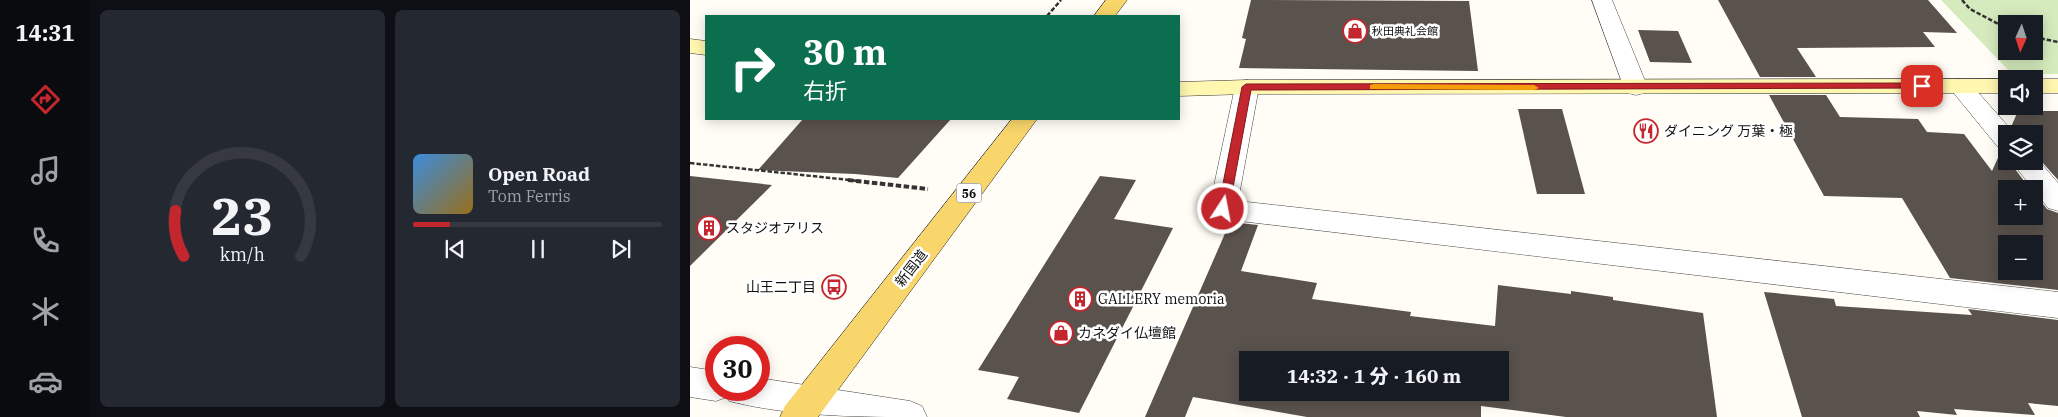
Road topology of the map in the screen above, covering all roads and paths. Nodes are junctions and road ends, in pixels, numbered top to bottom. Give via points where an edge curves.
1 (1061, 0) edge
2 (1117, 0) edge
3 (1602, 0) edge
4 (1962, 0) edge
5 (1048, 15) edge
6 (1105, 15) edge
7 (1998, 24) edge
8 (2043, 39) edge
9 (2058, 42) edge
10 (690, 46) edge
11 (705, 48) edge
12 (1960, 86) junction
13 (1998, 86) edge
14 (2043, 86) edge
15 (2058, 86) edge
16 (1246, 87) junction
17 (1636, 88) junction
18 (1180, 89) edge
19 (1024, 120) edge
20 (1998, 131) edge
21 (690, 163) edge
22 (2032, 170) edge
23 (969, 194) junction
24 (2058, 201) edge
25 (2058, 305) edge
26 (690, 382) edge
27 (705, 384) edge
28 (770, 399) edge
29 (803, 410) edge
30 (910, 417) edge

1 - 5 path
2 - 6 main road
3 - 17 street
4 - 7 path via 1970,9
8 - 9 path
10 - 11 street
12 - 13 street
12 - 17 street
12 - 20 street
14 - 15 street
16 - 17 street
16 - 18 street
16 - 25 street via 1223,209
19 - 23 main road, 新国道 / 56
21 - 23 path
22 - 24 street
23 - 29 main road, 新国道 / 56
26 - 27 street
28 - 29 street
29 - 30 street

